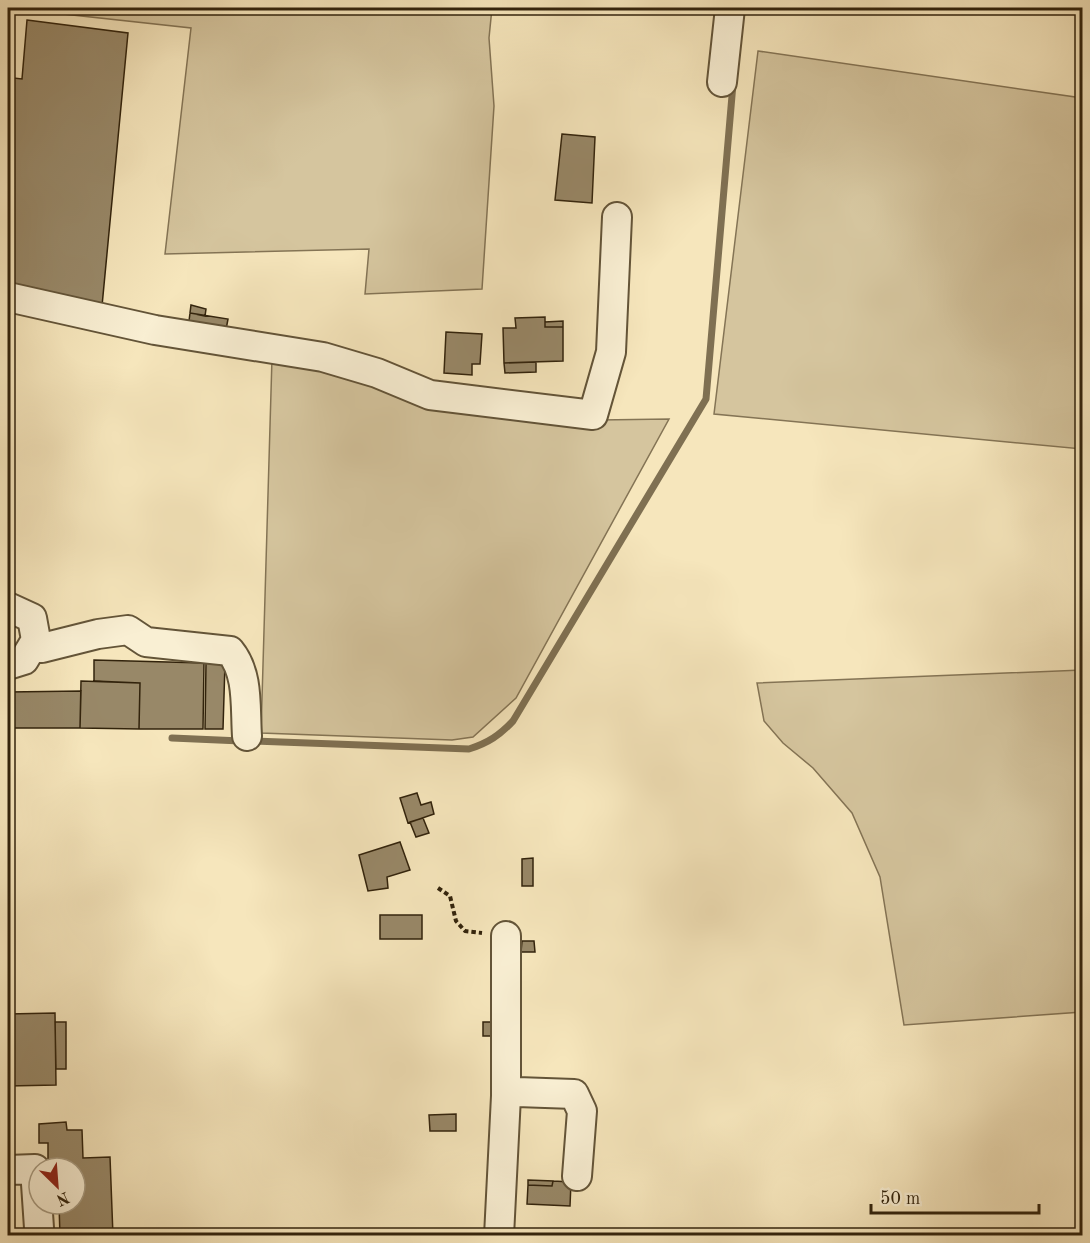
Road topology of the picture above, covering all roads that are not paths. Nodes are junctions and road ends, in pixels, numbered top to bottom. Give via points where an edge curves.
1 (730, 8) edge
2 (722, 82) dead end
3 (617, 217) dead end
4 (8, 297) edge
5 (8, 607) edge
6 (36, 639) junction
7 (8, 665) edge
8 (247, 735) dead end
9 (506, 936) road end
10 (506, 1096) junction
11 (8, 1170) edge
12 (577, 1176) dead end
13 (39, 1228) dead end
14 (499, 1236) edge

1 - 2 street
3 - 4 street via 611,352 593,415 430,395 323,357 155,330
5 - 6 street via 32,618
6 - 7 street via 24,660
6 - 8 street via 42,648 128,630 146,642 230,651 239,662 244,679
9 - 10 street
10 - 12 street via 517,1092 574,1094 582,1111
10 - 14 street
11 - 13 street via 35,1169

